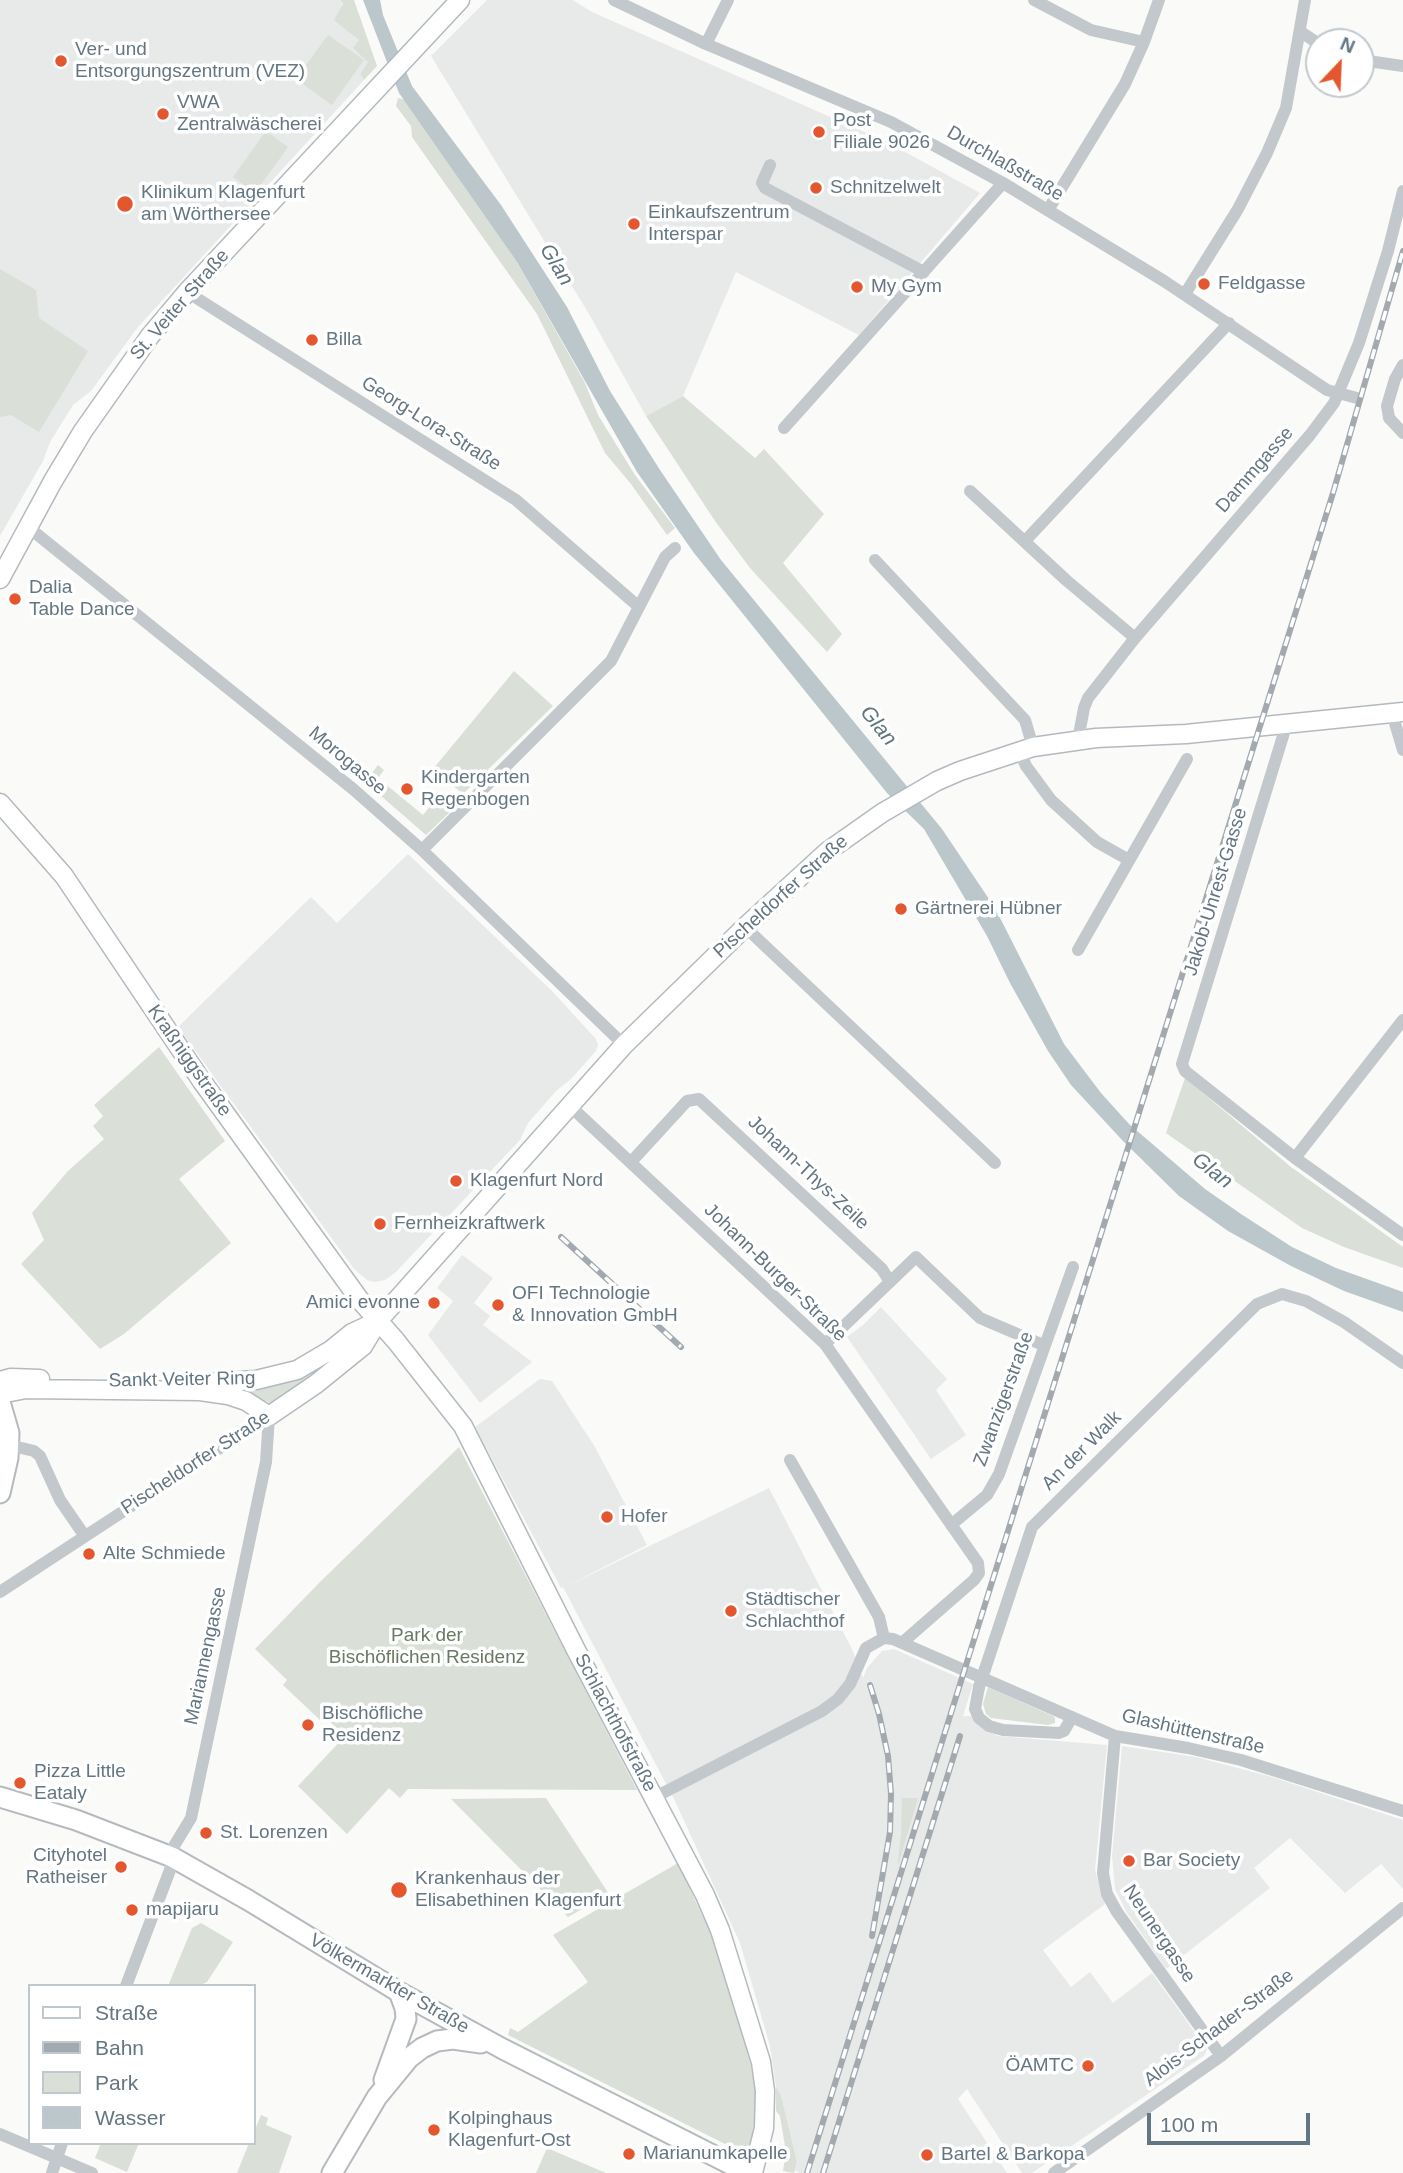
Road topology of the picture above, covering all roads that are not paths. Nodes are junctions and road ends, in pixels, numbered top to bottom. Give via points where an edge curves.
1 (460, 0) edge
2 (614, 0) edge
3 (727, 0) edge
4 (1159, 0) edge
5 (1305, 0) edge
6 (1041, 2) edge
7 (1301, 32) junction
8 (1305, 35) edge
9 (1144, 42) junction
10 (706, 44) junction
11 (1375, 62) edge
12 (1403, 66) edge
13 (770, 166) dead end
14 (1003, 183) junction
15 (1403, 191) edge
16 (1048, 211) junction
17 (924, 272) junction
18 (187, 292) junction
19 (1185, 294) junction
20 (1229, 323) junction
21 (1403, 365) edge
22 (1338, 394) junction
23 (1357, 398) dead end
24 (784, 428) dead end
25 (1403, 433) edge
26 (970, 491) dead end
27 (28, 527) junction
28 (1025, 541) junction
29 (675, 548) dead end
30 (875, 561) dead end
31 (0, 579) edge
32 (639, 607) junction
33 (1135, 639) junction
34 (1398, 712) edge
35 (1287, 723) junction
36 (1078, 740) junction
37 (1027, 748) junction
38 (1403, 750) edge
39 (1187, 759) dead end
40 (0, 803) edge
41 (422, 850) junction
42 (1129, 860) junction
43 (745, 927) junction
44 (1078, 950) dead end
45 (1403, 1020) edge
46 (624, 1045) junction
47 (569, 1106) junction
48 (1295, 1158) junction
49 (631, 1162) junction
50 (995, 1163) dead end
51 (1403, 1235) edge
52 (1073, 1266) dead end
53 (891, 1282) junction
54 (378, 1321) junction
55 (352, 1334) joint
56 (825, 1343) junction
57 (1043, 1345) junction
58 (1403, 1363) edge
59 (0, 1381) edge
60 (0, 1394) edge
61 (0, 1402) edge
62 (269, 1416) junction
63 (9, 1444) junction
64 (790, 1460) dead end
65 (0, 1493) edge
66 (951, 1525) junction
67 (84, 1535) junction
68 (0, 1592) edge
69 (884, 1639) junction
70 (903, 1642) junction
71 (1072, 1717) junction
72 (1115, 1736) junction
73 (0, 1797) edge
74 (654, 1797) junction
75 (1403, 1811) edge
76 (172, 1857) junction
77 (1403, 1908) edge
78 (128, 1984) edge
79 (399, 1992) junction
80 (503, 2049) junction
81 (1221, 2056) junction
82 (377, 2097) junction
83 (0, 2134) edge
84 (61, 2145) edge
85 (56, 2158) junction
86 (753, 2168) edge
87 (52, 2173) edge
88 (92, 2173) edge
89 (332, 2173) edge
90 (1054, 2173) edge

1 - 18 main road, St. Veiter Straße
2 - 10 street, Durchlaßstraße
3 - 10 street
4 - 9 street
5 - 7 street
6 - 9 street via 1091,30
7 - 8 street
7 - 19 street via 1286,108 1267,153
9 - 16 street via 1125,84
10 - 14 street, Durchlaßstraße via 887,120
11 - 12 street
13 - 17 street via 762,183 765,188
14 - 16 street, Durchlaßstraße
14 - 17 street
15 - 22 street, Dammgasse via 1363,330
16 - 19 street, Durchlaßstraße
17 - 24 street
18 - 27 main road, St. Veiter Straße via 103,401
18 - 32 street, Georg-Lora-Straße via 516,500
19 - 20 street, Durchlaßstraße
20 - 22 street, Durchlaßstraße
20 - 28 street
21 - 25 street via 1387,406 1389,418
22 - 23 street, Durchlaßstraße
22 - 33 street, Dammgasse via 1310,435
26 - 28 street
27 - 31 main road, St. Veiter Straße
27 - 41 street, Morogasse
28 - 33 street
29 - 32 street via 665,557
30 - 37 street via 1025,720
32 - 41 street via 611,661
33 - 36 street, Dammgasse via 1088,698
34 - 35 main road, Pischeldorfer Straße
34 - 38 street
35 - 36 main road, Pischeldorfer Straße
35 - 48 street, Jakob-Unrest-Gasse via 1182,1064
36 - 37 main road, Pischeldorfer Straße
37 - 42 street via 1026,766 1051,800 1097,842
37 - 43 main road, Pischeldorfer Straße via 961,771 882,813 828,851
39 - 42 street
40 - 54 main road, Kraßniggstraße via 64,876 201,1080
41 - 46 street, Morogasse
42 - 44 street
43 - 46 main road, Pischeldorfer Straße
43 - 50 street
45 - 48 street
46 - 47 main road, Pischeldorfer Straße
47 - 49 street, Johann-Burger-Straße
47 - 54 main road, Pischeldorfer Straße
48 - 51 street
49 - 53 street, Johann-Thys-Zeile via 687,1101 699,1099 883,1269
49 - 56 street, Johann-Burger-Straße
52 - 57 street, Zwanzigerstraße
53 - 56 street
53 - 57 street via 916,1257 980,1318
54 - 55 main road, Pischeldorfer Straße
54 - 62 main road, Pischeldorfer Straße via 356,1353
54 - 74 main road, Schlachthofstraße via 463,1426
55 - 59 main road, Sankt Veiter Ring via 306,1365 256,1380
56 - 66 street, Johann-Burger-Straße
57 - 66 street, Zwanzigerstraße via 999,1474 987,1494
58 - 71 street, An der Walk, bridge via 1306,1301 1282,1294 1257,1304 1032,1527 975,1709 989,1726 1003,1730 1059,1733
60 - 62 main road, Sankt Veiter Ring via 26,1389 200,1391 246,1401
61 - 63 main road
62 - 67 street, Pischeldorfer Straße
62 - 76 street, Mariannengasse via 266,1462 201,1774 191,1818
63 - 65 main road
63 - 67 street via 40,1456 60,1500
64 - 69 street via 879,1617
66 - 70 street via 978,1563 979,1573
67 - 68 street, Pischeldorfer Straße
69 - 70 street
69 - 74 street via 866,1648 850,1684 822,1711
70 - 71 street, Glashüttenstraße
71 - 72 street, Glashüttenstraße
72 - 75 street, Glashüttenstraße via 1241,1760
72 - 81 street, Neunergasse via 1103,1873 1107,1894
73 - 76 main road, Völkermarkter Straße
74 - 86 main road, Schlachthofstraße via 720,1930 761,2062 765,2112
76 - 78 street, Mariannengasse
76 - 79 main road, Völkermarkter Straße
77 - 81 street, Alois-Schader-Straße
79 - 80 main road, Völkermarkter Straße
79 - 82 main road via 405,2019
80 - 82 main road via 469,2040 437,2041 408,2058
80 - 86 main road, Völkermarkter Straße
81 - 90 street, Alois-Schader-Straße
82 - 89 main road
83 - 85 street
84 - 85 street
85 - 87 street
85 - 88 street

